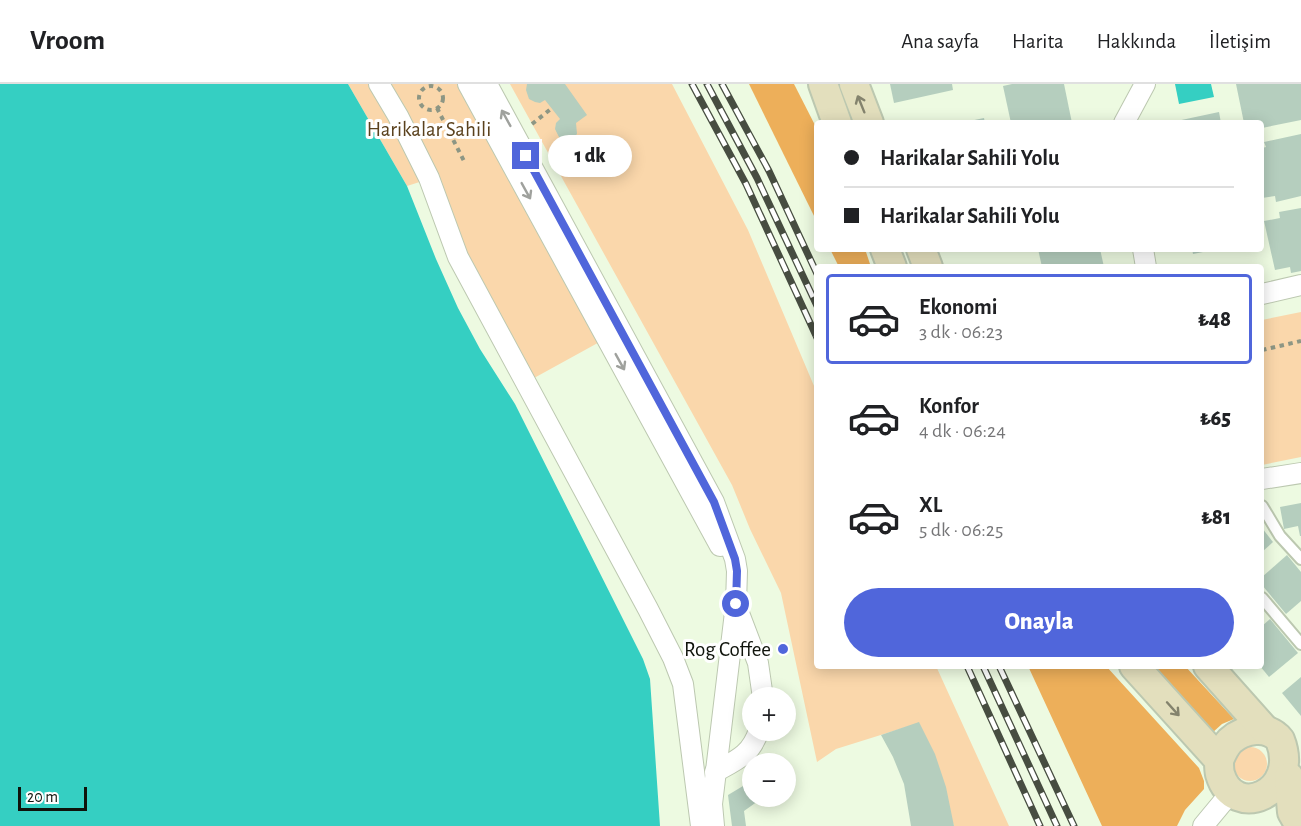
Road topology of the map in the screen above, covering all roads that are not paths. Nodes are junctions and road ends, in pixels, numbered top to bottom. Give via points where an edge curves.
1 (379, 84) edge
2 (468, 84) edge
3 (487, 84) edge
4 (823, 84) edge
5 (854, 84) edge
6 (1145, 84) edge
7 (836, 120) edge
8 (868, 120) edge
9 (1126, 120) edge
10 (1301, 285) edge
11 (1264, 294) edge
12 (1301, 473) edge
13 (1264, 479) edge
14 (1264, 509) edge
15 (1301, 558) edge
16 (1264, 600) edge
17 (736, 604) junction
18 (1301, 644) edge
19 (1137, 669) edge
20 (1211, 669) edge
21 (761, 687) edge
22 (1265, 730) junction
23 (756, 741) edge
24 (1219, 760) junction
25 (1294, 765) edge
26 (715, 772) junction
27 (1244, 795) junction
28 (701, 826) edge
29 (714, 826) edge
30 (1203, 826) edge
31 (1286, 826) edge
32 (1300, 826) edge

1 - 28 street via 429,178 458,257 673,658 683,684
2 -> 17 street via 723,550
17 -> 3 street via 735,559 714,502
4 - 7 main road
8 -> 5 main road
6 - 9 street
10 - 11 street
12 - 13 street
14 - 15 lane via 1280,536
16 - 18 lane
17 - 21 street via 758,663
17 - 26 street
19 -> 24 main road
20 - 22 main road
22 - 24 main road via 1240,733 1224,748
22 - 25 main road via 1277,736
23 - 26 street via 742,757
24 - 27 main road via 1220,774
25 - 27 main road via 1282,788 1270,795
25 - 32 main road via 1292,812
26 - 29 street
27 - 30 street
27 - 31 main road

